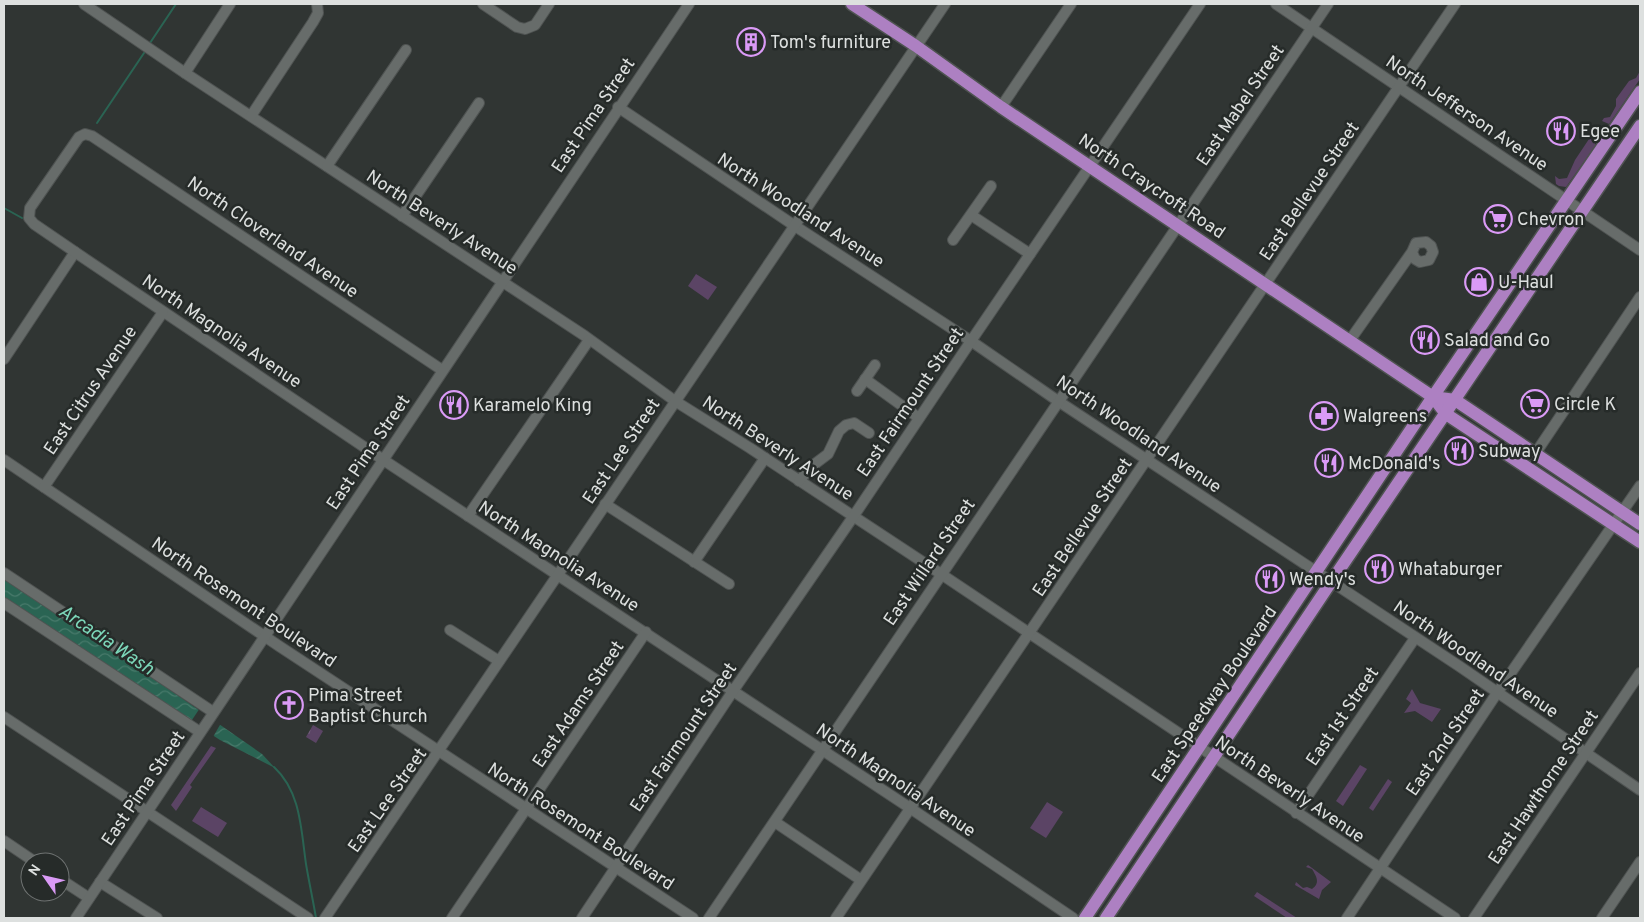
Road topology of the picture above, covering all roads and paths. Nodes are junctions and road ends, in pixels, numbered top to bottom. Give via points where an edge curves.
1 (84, 4) edge
2 (230, 4) edge
3 (317, 4) edge
4 (483, 4) edge
5 (550, 4) edge
6 (688, 4) edge
7 (852, 4) edge
8 (945, 4) edge
9 (1071, 4) edge
10 (1200, 4) edge
11 (1276, 4) edge
12 (1328, 4) edge
13 (1455, 4) edge
14 (1311, 29) junction
15 (916, 46) junction
16 (406, 50) dead end
17 (185, 73) junction
18 (1399, 86) junction
19 (1640, 92) edge
20 (479, 103) dead end
21 (1001, 106) junction
22 (618, 107) junction
23 (251, 116) junction
24 (1640, 126) edge
25 (85, 134) joint
26 (328, 166) junction
27 (1090, 166) junction
28 (991, 186) dead end
29 (1567, 200) junction
30 (1584, 211) junction
31 (971, 214) junction
32 (402, 216) junction
33 (1178, 225) junction
34 (795, 226) junction
35 (953, 240) dead end
36 (1640, 250) edge
37 (75, 252) junction
38 (1412, 252) dead end
39 (1030, 254) junction
40 (501, 281) junction
41 (1266, 284) junction
42 (1640, 297) edge
43 (163, 312) junction
44 (590, 340) junction
45 (971, 340) junction
46 (1350, 340) junction
47 (4, 359) edge
48 (875, 365) dead end
49 (442, 370) junction
50 (865, 379) junction
51 (857, 391) dead end
52 (1433, 397) junction
53 (675, 400) junction
54 (1455, 400) junction
55 (1058, 401) junction
56 (1446, 414) junction
57 (920, 418) junction
58 (869, 433) dead end
59 (1535, 454) junction
60 (765, 458) junction
61 (382, 459) junction
62 (4, 460) edge
63 (1147, 460) junction
64 (799, 481) junction
65 (1640, 486) edge
66 (44, 487) junction
67 (605, 504) junction
68 (1623, 512) junction
69 (468, 516) junction
70 (853, 517) junction
71 (1614, 524) junction
72 (1640, 524) edge
73 (1640, 542) edge
74 (694, 562) junction
75 (4, 572) edge
76 (1317, 572) junction
77 (557, 574) junction
78 (941, 574) junction
79 (1331, 582) junction
80 (729, 584) dead end
81 (4, 603) edge
82 (450, 630) dead end
83 (646, 632) junction
84 (1029, 634) junction
85 (264, 636) junction
86 (1414, 638) junction
87 (499, 661) junction
88 (1640, 673) edge
89 (733, 691) junction
90 (1498, 694) junction
91 (212, 713) junction
92 (4, 717) edge
93 (201, 730) junction
94 (1199, 748) junction
95 (822, 750) junction
96 (439, 752) junction
97 (1586, 754) junction
98 (1214, 757) junction
99 (1640, 790) edge
100 (910, 808) junction
101 (527, 809) junction
102 (147, 811) junction
103 (1296, 813) junction
104 (775, 822) junction
105 (4, 841) edge
106 (20, 852) edge
107 (1640, 862) edge
108 (616, 868) junction
109 (1381, 869) junction
110 (861, 880) junction
111 (100, 882) junction
112 (70, 886) edge
113 (89, 898) junction
114 (76, 918) edge
115 (157, 918) edge
116 (308, 918) edge
117 (325, 918) edge
118 (452, 918) edge
119 (582, 918) edge
120 (693, 918) edge
121 (709, 918) edge
122 (836, 918) edge
123 (1073, 918) edge
124 (1085, 918) edge
125 (1106, 918) edge
126 (1347, 918) edge
127 (1455, 918) edge
128 (1474, 918) edge
129 (1602, 918) edge

1 - 17 street, North Beverly Avenue
2 - 17 street
3 - 23 street via 318,13 313,22
4 - 5 street via 517,27 529,31
6 - 22 street, East Pima Street
7 - 15 main road, North Craycroft Road
8 - 15 street, East Lee Street
9 - 21 street
10 - 27 street, East Fairmount Street
11 - 14 street, North Jefferson Avenue
12 - 14 street, East Mabel Street
13 - 18 street, East Bellevue Street
14 - 18 street, North Jefferson Avenue
14 - 33 street, East Mabel Street
15 - 21 main road, North Craycroft Road
15 - 34 street, East Lee Street
16 - 26 street
17 - 23 street, North Beverly Avenue
18 - 29 street, North Jefferson Avenue
18 - 41 street, East Bellevue Street
19 - 29 main road, East Speedway Boulevard
20 - 32 street
21 - 27 main road, North Craycroft Road
22 - 34 street, North Woodland Avenue
22 - 40 street, East Pima Street
23 - 26 street, North Beverly Avenue
24 - 30 main road, East Speedway Boulevard
25 - 37 street, North Magnolia Avenue via 78,138 30,208 29,218
25 - 49 street, North Cloverland Avenue
26 - 32 street, North Beverly Avenue
27 - 33 main road, North Craycroft Road
27 - 39 street, East Fairmount Street
28 - 31 street
29 - 30 street, North Jefferson Avenue
29 - 52 main road, East Speedway Boulevard
30 - 36 street, North Jefferson Avenue
30 - 54 main road, East Speedway Boulevard
31 - 35 street
31 - 39 street
32 - 40 street, North Beverly Avenue
33 - 41 main road, North Craycroft Road
33 - 55 street, East Willard Street
34 - 45 street, North Woodland Avenue
34 - 53 street, East Lee Street
37 - 43 street, North Magnolia Avenue
37 - 47 street
38 - 46 street
39 - 45 street, East Fairmount Street
40 - 44 street, North Beverly Avenue
40 - 49 street, East Pima Street
41 - 46 main road, North Craycroft Road
41 - 63 street, East Bellevue Street
42 - 59 street
43 - 61 street, North Magnolia Avenue
43 - 66 street, East Citrus Avenue
44 - 53 street, North Beverly Avenue
44 - 69 street
45 - 55 street, North Woodland Avenue
45 - 57 street, East Fairmount Street
46 - 52 main road, North Craycroft Road
48 - 50 street
49 - 61 street, East Pima Street
50 - 51 street
50 - 57 street
52 - 54 main road, North Craycroft Road
52 - 56 main road, North Craycroft Road
52 - 76 main road, East Speedway Boulevard
53 - 60 street, North Beverly Avenue
53 - 67 street, East Lee Street
54 - 56 main road, East Speedway Boulevard
54 - 59 main road, North Craycroft Road
55 - 63 street, North Woodland Avenue
55 - 78 street, East Willard Street
56 - 71 main road, North Craycroft Road
56 - 79 main road, East Speedway Boulevard
57 - 70 street, East Fairmount Street
58 - 64 street via 854,423 846,425 834,438 828,454
59 - 68 main road, North Craycroft Road
60 - 64 street, North Beverly Avenue
60 - 74 street
61 - 69 street, North Magnolia Avenue
61 - 85 street, East Pima Street
62 - 66 street, North Rosemont Boulevard
63 - 76 street, North Woodland Avenue
63 - 84 street, East Bellevue Street
64 - 70 street, North Beverly Avenue
65 - 68 street, East 2nd Street
66 - 85 street, North Rosemont Boulevard
67 - 74 street
67 - 77 street, East Lee Street
68 - 71 street, East 2nd Street
68 - 72 main road, North Craycroft Road
69 - 77 street, North Magnolia Avenue
70 - 78 street, North Beverly Avenue
70 - 89 street, East Fairmount Street
71 - 73 main road, North Craycroft Road
71 - 90 street, East 2nd Street
74 - 80 street
75 - 91 street
76 - 79 street, North Woodland Avenue
76 - 94 main road, East Speedway Boulevard
77 - 83 street, North Magnolia Avenue
77 - 87 street, East Lee Street
78 - 84 street, North Beverly Avenue
78 - 95 street, East Willard Street
79 - 86 street, North Woodland Avenue
79 - 98 main road, East Speedway Boulevard
81 - 93 street
82 - 87 street
83 - 89 street, North Magnolia Avenue
83 - 101 street, East Adams Street
84 - 94 street, North Beverly Avenue
84 - 100 street, East Bellevue Street
85 - 91 street, East Pima Street
85 - 96 street, North Rosemont Boulevard
86 - 90 street, North Woodland Avenue
86 - 103 street, East 1st Street
87 - 96 street, East Lee Street
88 - 97 street, East Hawthorne Street
89 - 95 street, North Magnolia Avenue
89 - 108 street, East Fairmount Street
90 - 97 street, North Woodland Avenue
90 - 109 street, East 2nd Street
91 - 93 street, East Pima Street
92 - 102 street
93 - 102 street, East Pima Street
94 - 98 street, North Beverly Avenue
94 - 124 main road, East Speedway Boulevard
95 - 100 street, North Magnolia Avenue
95 - 104 street, East Willard Street
96 - 101 street, North Rosemont Boulevard
96 - 117 street, East Lee Street
97 - 99 street, North Woodland Avenue
97 - 128 street, East Hawthorne Street
98 - 103 street, North Beverly Avenue
98 - 125 main road, East Speedway Boulevard
100 - 110 street, East Bellevue Street
100 - 123 street, North Magnolia Avenue
101 - 108 street, North Rosemont Boulevard
101 - 118 street, East Adams Street
102 - 111 street, East Pima Street
102 - 116 street
103 - 109 street, North Beverly Avenue
104 - 110 street
104 - 121 street, East Willard Street
105 - 106 street
107 - 129 street
108 - 119 street, East Fairmount Street
108 - 120 street, North Rosemont Boulevard
109 - 126 street, East 2nd Street
109 - 127 street, North Beverly Avenue
110 - 122 street, East Bellevue Street
111 - 113 street, East Pima Street
111 - 115 street
112 - 113 street
113 - 114 street, East Pima Street

